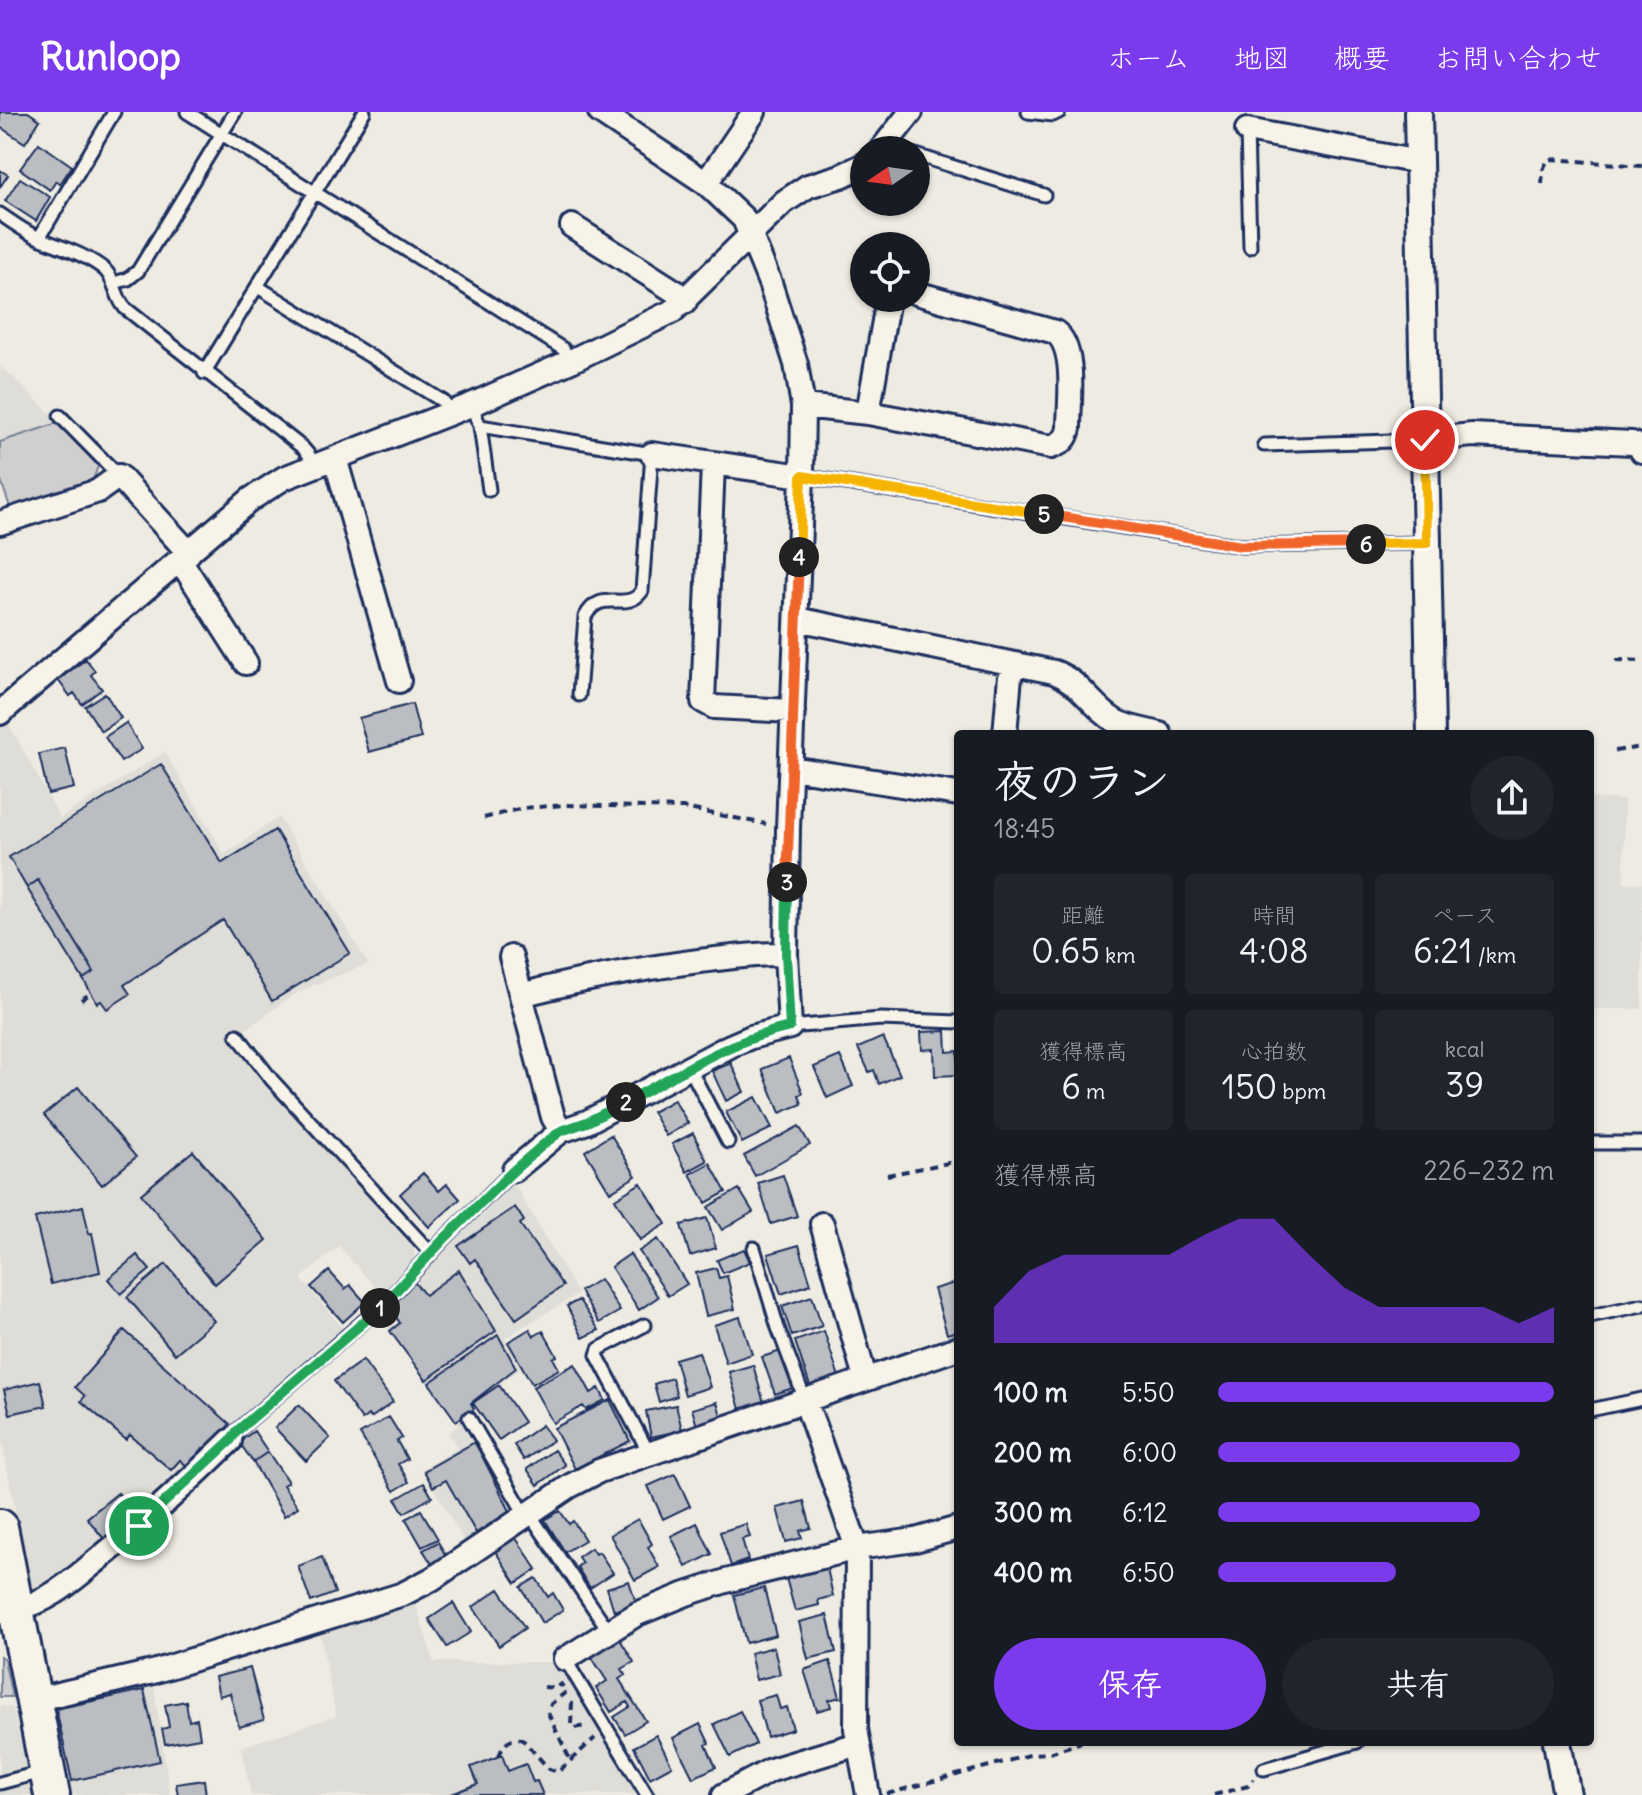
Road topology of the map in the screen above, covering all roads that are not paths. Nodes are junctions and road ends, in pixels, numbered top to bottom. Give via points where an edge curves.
1 (114, 112) edge
2 (187, 112) edge
3 (235, 112) edge
4 (364, 112) edge
5 (600, 112) edge
6 (754, 112) edge
7 (911, 112) edge
8 (1028, 112) edge
9 (1059, 112) edge
10 (1418, 112) edge
11 (1247, 130) joint
12 (222, 133) junction
13 (897, 136) edge
14 (930, 159) edge
15 (1419, 162) junction
16 (850, 171) edge
17 (706, 183) junction
18 (314, 193) junction
19 (1044, 195) dead end
20 (0, 214) edge
21 (572, 226) dead end
22 (751, 234) junction
23 (39, 238) junction
24 (1250, 247) dead end
25 (114, 283) junction
26 (258, 287) junction
27 (930, 297) edge
28 (685, 302) junction
29 (886, 312) edge
30 (571, 361) junction
31 (204, 373) junction
32 (803, 406) junction
33 (868, 413) junction
34 (468, 415) junction
35 (60, 416) dead end
36 (1425, 440) junction
37 (1264, 445) dead end
38 (1642, 451) edge
39 (652, 454) junction
40 (335, 458) junction
41 (713, 464) junction
42 (312, 467) junction
43 (119, 476) junction
44 (802, 476) junction
45 (489, 490) dead end
46 (0, 523) edge
47 (1427, 543) junction
48 (185, 557) junction
49 (797, 619) junction
50 (246, 663) dead end
51 (1011, 664) junction
52 (399, 681) dead end
53 (579, 695) dead end
54 (793, 711) junction
55 (0, 713) edge
56 (1115, 728) edge
57 (1005, 730) edge
58 (1431, 730) edge
59 (791, 768) junction
60 (954, 793) edge
61 (786, 954) junction
62 (511, 957) dead end
63 (521, 995) junction
64 (954, 1022) edge
65 (790, 1027) junction
66 (237, 1035) dead end
67 (689, 1067) junction
68 (561, 1131) junction
69 (728, 1142) dead end
70 (1594, 1143) edge
71 (1642, 1143) edge
72 (514, 1170) joint
73 (822, 1224) dead end
74 (754, 1248) dead end
75 (430, 1252) junction
76 (1642, 1305) edge
77 (1594, 1315) edge
78 (645, 1325) dead end
79 (954, 1349) edge
80 (865, 1378) junction
81 (1642, 1399) edge
82 (805, 1400) junction
83 (1594, 1409) edge
84 (469, 1418) dead end
85 (230, 1441) joint
86 (649, 1453) junction
87 (528, 1514) junction
88 (0, 1527) edge
89 (954, 1533) edge
90 (857, 1548) junction
91 (12, 1626) edge
92 (609, 1631) junction
93 (565, 1659) joint
94 (33, 1700) junction
95 (858, 1744) junction
96 (1343, 1746) edge
97 (1558, 1746) edge
98 (1264, 1769) road end
99 (0, 1783) edge
100 (50, 1783) edge
101 (647, 1795) edge
102 (724, 1795) edge
103 (868, 1795) edge
104 (1567, 1795) edge

1 - 23 lane
2 - 12 lane
3 - 12 lane
4 - 18 lane
5 - 17 street
6 - 17 street
7 - 13 street
8 - 9 lane
10 - 15 street
11 - 15 street
11 - 24 lane
12 - 18 lane
12 - 25 lane via 138,271
14 - 19 lane
15 - 36 street
16 - 22 street via 799,191
17 - 22 street via 737,211
18 - 26 lane
18 - 30 lane via 563,349
20 - 23 lane
21 - 28 street
22 - 28 street
22 - 32 street via 792,350
23 - 25 lane via 96,264
25 - 31 lane via 125,308
26 - 31 lane
26 - 34 lane
27 - 33 street via 1063,338 1069,359 1067,437 1051,447
28 - 30 street
29 - 33 street
30 - 34 street
31 - 42 lane via 303,448
32 - 33 street
32 - 44 street
34 - 39 lane
34 - 40 street
34 - 45 lane
35 - 43 lane
36 - 37 lane
36 - 38 street via 1472,435 1632,443
36 - 47 street
39 - 41 street
39 - 53 lane via 642,591 629,601 597,602 589,608
40 - 42 street
40 - 52 street
41 - 44 street
41 - 54 street via 703,701 714,707
42 - 48 street via 251,499
43 - 46 street via 98,491
43 - 48 street
44 - 47 lane via 1242,546
44 - 49 street
47 - 58 street
48 - 50 street
48 - 55 street
49 - 51 street
49 - 54 street
51 - 56 street via 1066,676
51 - 57 street
54 - 59 street
59 - 60 street
59 - 61 street
61 - 63 street via 622,972
61 - 65 street
62 - 63 street
63 - 68 street
64 - 65 lane via 881,1019
65 - 67 street via 751,1037
66 - 75 lane
67 - 68 street
67 - 69 lane
68 - 72 street
70 - 71 lane
72 - 75 lane
73 - 80 street
74 - 82 lane
75 - 85 lane via 387,1301
76 - 77 lane
78 - 86 lane via 599,1349 597,1355
79 - 80 street
80 - 82 street
81 - 83 lane
82 - 86 street
82 - 90 street
84 - 87 lane
85 - 91 street via 139,1526
86 - 87 street via 585,1478
87 - 92 lane
87 - 94 street via 403,1594 153,1672
88 - 91 main road
89 - 90 street
90 - 92 street via 686,1594
90 - 95 street
91 - 94 main road
92 - 93 street
93 - 101 lane
94 - 100 main road
95 - 102 street via 771,1770
95 - 103 street
96 - 98 lane
97 - 104 street
99 - 100 lane

